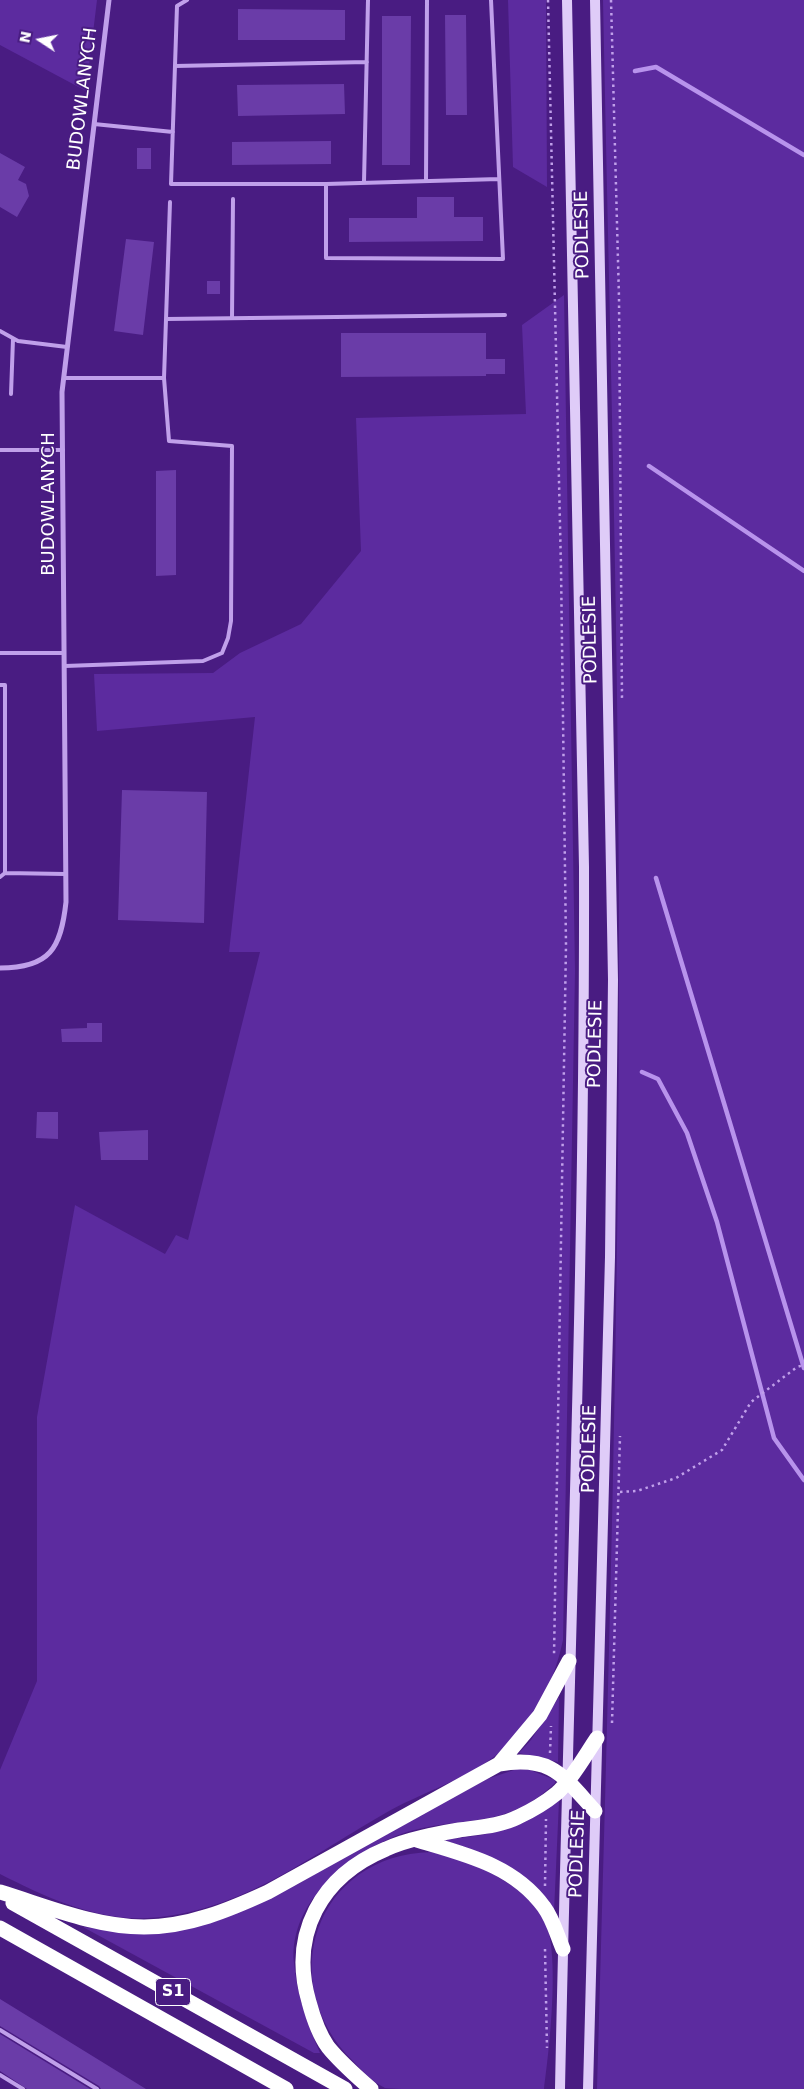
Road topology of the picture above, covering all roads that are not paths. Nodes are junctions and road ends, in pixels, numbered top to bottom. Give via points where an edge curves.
1 (109, 0) edge
2 (187, 0) edge
3 (368, 0) edge
4 (427, 0) edge
5 (491, 0) edge
6 (566, 0) edge
7 (595, 0) edge
8 (366, 62) junction
9 (175, 66) junction
10 (94, 124) junction
11 (173, 132) junction
12 (499, 180) junction
13 (426, 181) junction
14 (364, 182) junction
15 (326, 184) junction
16 (233, 199) dead end
17 (170, 202) dead end
18 (505, 316) dead end
19 (232, 318) junction
20 (166, 319) junction
21 (0, 332) edge
22 (13, 339) junction
23 (67, 347) junction
24 (64, 378) junction
25 (164, 378) junction
26 (11, 394) dead end
27 (0, 450) edge
28 (63, 450) junction
29 (0, 653) edge
30 (64, 653) junction
31 (64, 666) junction
32 (0, 685) edge
33 (2, 786) edge
34 (5, 873) junction
35 (65, 874) junction
36 (0, 877) edge
37 (0, 968) edge
38 (570, 1661) junction
39 (597, 1738) junction
40 (499, 1764) junction
41 (567, 1780) junction
42 (595, 1811) junction
43 (417, 1840) junction
44 (0, 1893) edge
45 (0, 1928) edge
46 (563, 1949) junction
47 (0, 2030) edge
48 (0, 2075) edge
49 (23, 2089) edge
50 (97, 2089) edge
51 (286, 2089) edge
52 (346, 2089) edge
53 (372, 2089) edge
54 (560, 2089) edge
55 (588, 2089) edge

1 - 10 street, BUDOWLANYCH
2 - 9 lane via 177,6
3 - 8 lane
4 - 13 lane
5 - 12 lane
6 - 38 street, PODLESIE via 584,963 582,1259
7 - 39 street, PODLESIE via 613,979 610,1266
8 - 9 lane
8 - 14 lane
9 - 11 lane
10 - 11 lane
10 - 23 street, BUDOWLANYCH
11 - 15 lane via 171,184
12 - 13 lane
12 - 15 lane via 502,258 326,258
13 - 14 lane
14 - 15 lane
16 - 19 lane
17 - 20 lane
18 - 19 lane
19 - 20 lane
20 - 25 lane
21 - 22 lane
22 - 23 lane
22 - 26 lane
23 - 24 street, BUDOWLANYCH
24 - 25 lane
24 - 28 street, BUDOWLANYCH
25 - 31 lane via 169,441 232,446 231,621 228,638 222,653 203,661
27 - 28 lane
28 - 30 street, BUDOWLANYCH
29 - 30 lane
30 - 31 street, BUDOWLANYCH
31 - 35 street, BUDOWLANYCH
32 - 33 lane via 5,685
33 - 34 lane
34 - 35 lane
34 - 36 lane
35 - 37 street, BUDOWLANYCH via 63,929 56,946 41,959 22,968
38 - 40 highway via 540,1715
38 - 41 street, PODLESIE
39 - 41 highway
39 - 42 street, PODLESIE
40 - 41 highway via 517,1761 549,1767
40 - 44 highway via 268,1892 188,1922 145,1927 119,1925
41 - 42 highway
41 - 43 highway via 558,1792 517,1818
41 - 46 street, PODLESIE
42 - 55 street, PODLESIE
43 - 46 highway via 495,1866 522,1884 545,1908
43 - 53 highway via 386,1849 354,1868 329,1891 304,1936 304,1986 318,2030 346,2066
44 - 52 highway, S1
45 - 51 highway, S1
46 - 54 street, PODLESIE
47 - 50 lane
48 - 49 lane

